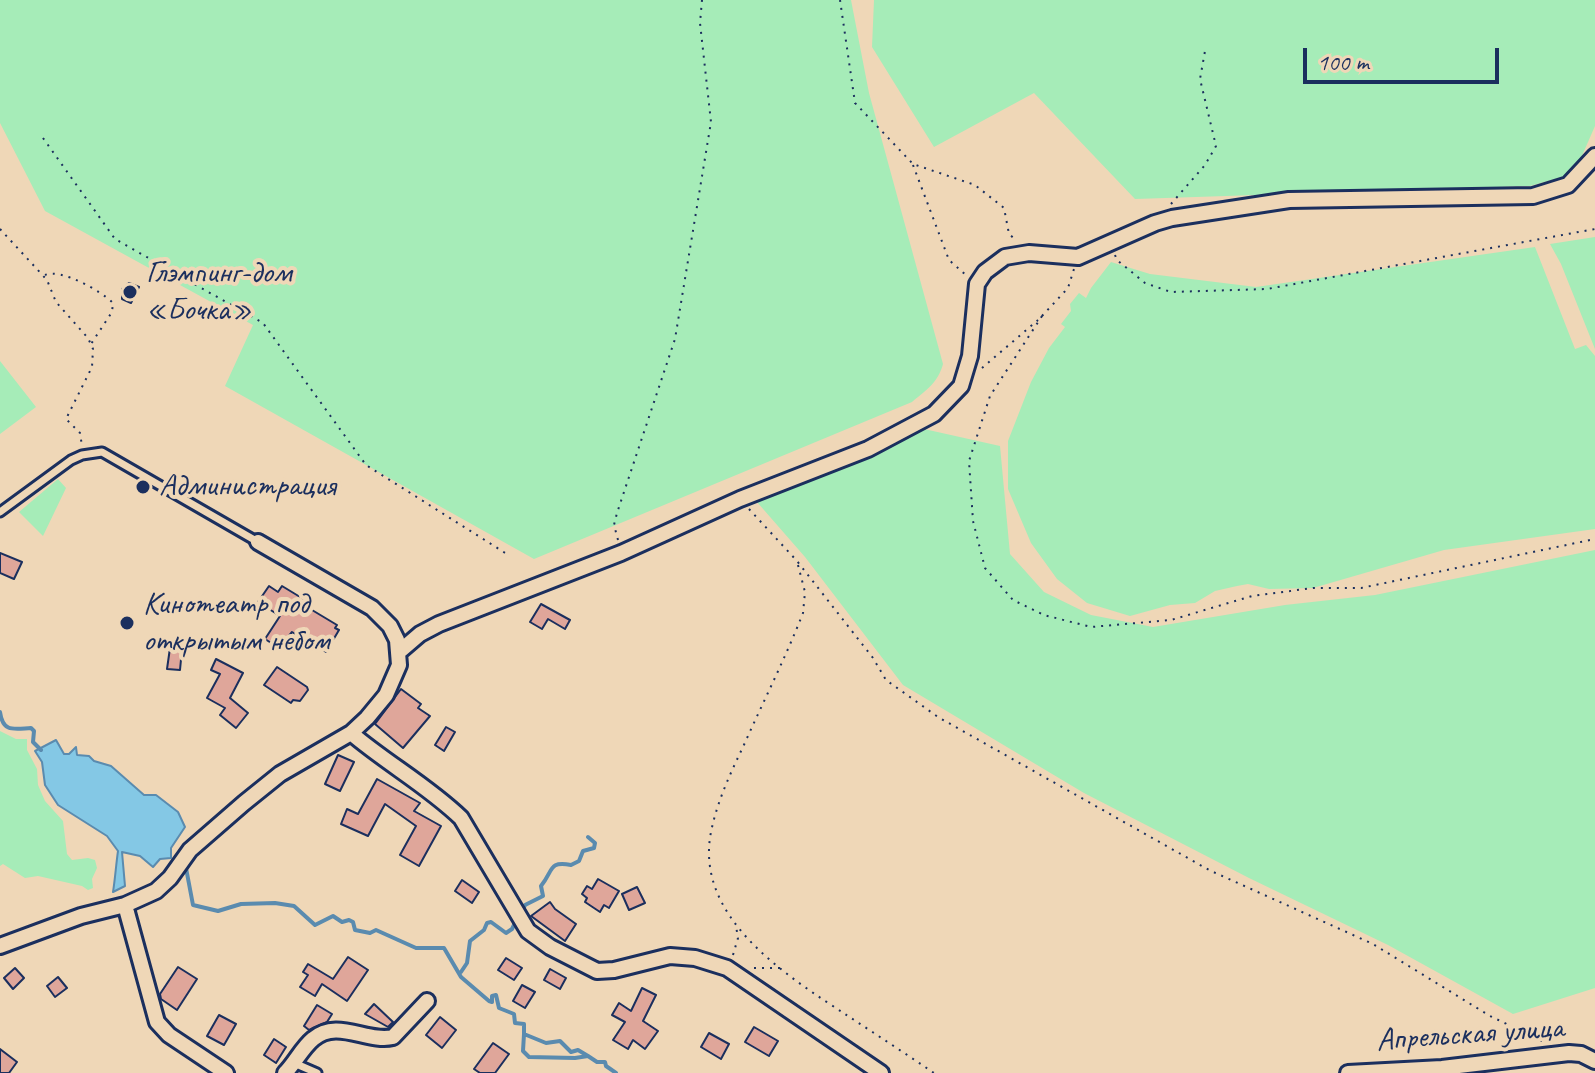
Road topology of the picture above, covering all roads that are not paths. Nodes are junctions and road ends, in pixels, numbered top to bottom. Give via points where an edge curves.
1 (1595, 156) edge
2 (0, 512) edge
3 (258, 542) joint
4 (399, 652) junction
5 (351, 733) junction
6 (125, 905) junction
7 (0, 946) edge
8 (427, 1001) dead end
9 (1595, 1061) edge
10 (289, 1068) edge
11 (226, 1073) edge
12 (317, 1073) edge
13 (881, 1073) edge
14 (1348, 1073) edge

1 - 4 street via 1568,185 1533,196 1289,200 1155,223 1078,257 1005,257 977,284 970,356 961,386 934,414 868,449 439,624
2 - 3 lane via 71,460 96,452
3 - 4 street via 372,608 394,632
4 - 5 street via 389,689
5 - 6 street via 280,774 190,850 162,886
5 - 13 street via 461,818 528,931 550,947 597,971 670,956 727,968
6 - 7 street
6 - 11 street via 157,1022
8 - 10 street via 393,1037 325,1032
9 - 14 street, Апрельская улица via 1569,1053
10 - 12 lane

